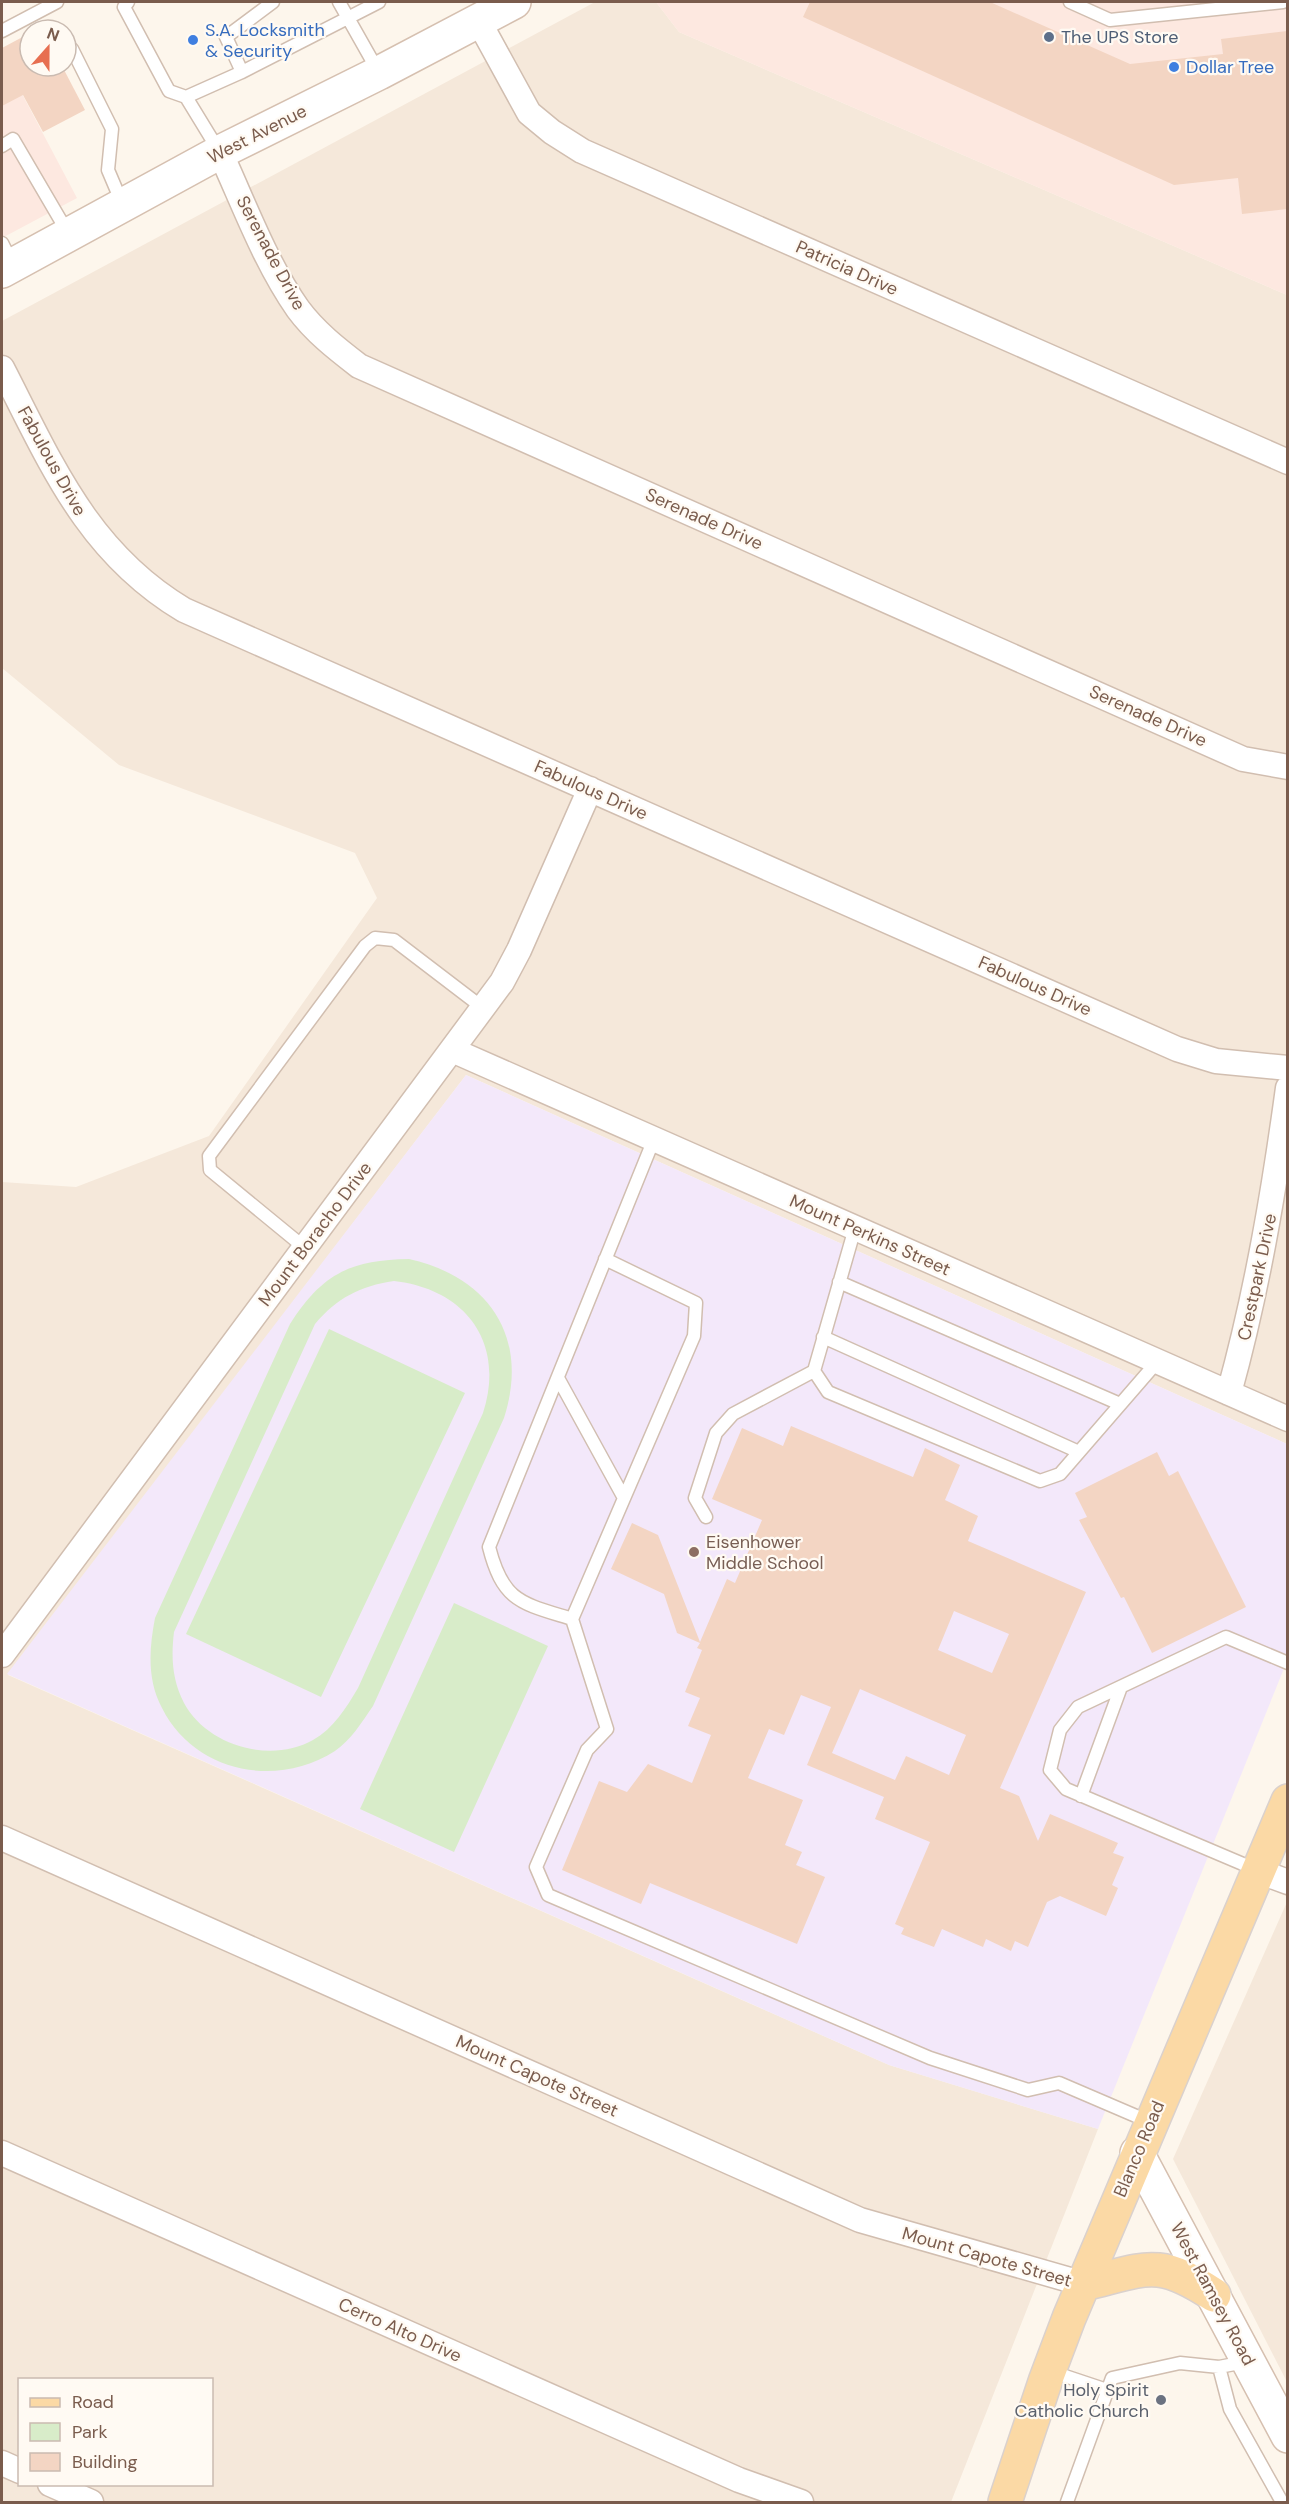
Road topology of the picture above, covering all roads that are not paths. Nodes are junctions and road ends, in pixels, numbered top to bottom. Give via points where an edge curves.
1 (57, 2) edge
2 (128, 2) edge
3 (273, 2) edge
4 (339, 2) edge
5 (379, 2) edge
6 (514, 2) edge
7 (1070, 2) edge
8 (1283, 2) edge
9 (474, 11) edge
10 (349, 17) junction
11 (2, 31) edge
12 (78, 61) edge
13 (242, 72) junction
14 (379, 73) junction
15 (186, 97) junction
16 (2, 146) edge
17 (220, 152) junction
18 (123, 204) junction
19 (69, 234) junction
20 (5, 259) edge
21 (2, 368) edge
22 (1287, 462) edge
23 (1287, 767) edge
24 (590, 789) junction
25 (483, 1008) junction
26 (452, 1050) junction
27 (1287, 1068) edge
28 (1287, 1088) edge
29 (654, 1139) junction
30 (855, 1228) junction
31 (305, 1248) junction
32 (605, 1259) junction
33 (839, 1282) junction
34 (823, 1338) junction
35 (1157, 1362) junction
36 (814, 1371) junction
37 (558, 1378) junction
38 (1229, 1393) junction
39 (1120, 1404) junction
40 (1287, 1419) edge
41 (1079, 1452) junction
42 (624, 1498) junction
43 (706, 1517) dead end
44 (572, 1619) junction
45 (2, 1655) edge
46 (1287, 1663) edge
47 (1121, 1687) junction
48 (1081, 1796) junction
49 (1287, 1801) edge
50 (2, 1838) edge
51 (1273, 1877) edge
52 (1150, 2122) junction
53 (2, 2153) edge
54 (1137, 2153) junction
55 (1084, 2284) junction
56 (1214, 2295) junction
57 (1234, 2364) junction
58 (1049, 2370) junction
59 (1107, 2390) junction
60 (1287, 2436) edge
61 (2, 2463) edge
62 (18, 2470) edge
63 (55, 2486) edge
64 (91, 2502) edge
65 (801, 2502) edge
66 (1005, 2502) edge
67 (1067, 2502) edge
68 (1282, 2502) edge

1 - 11 lane
2 - 15 lane via 124,8 169,91
3 - 13 lane via 226,37
4 - 10 lane
5 - 10 lane
6 - 9 main road, West Avenue
7 - 8 lane via 1110,20
9 - 14 main road, West Avenue
9 - 22 street, Patricia Drive via 529,113 582,151
10 - 13 lane
10 - 14 lane
12 - 18 lane via 111,129 108,170
13 - 15 lane
14 - 17 main road, West Avenue
15 - 17 lane
16 - 19 lane via 13,140
17 - 18 main road, West Avenue
17 - 23 street, Serenade Drive via 298,308 316,330 359,366 1243,759
18 - 19 main road, West Avenue
19 - 20 main road, West Avenue
21 - 24 street, Fabulous Drive via 67,494 89,526 113,555 162,596 195,615
24 - 25 street, Mount Boracho Drive via 519,950
24 - 27 street, Fabulous Drive via 1177,1049 1216,1061
25 - 26 street, Mount Boracho Drive
25 - 31 lane via 394,940 375,938 365,946 209,1156 210,1170 217,1177
26 - 29 street, Mount Perkins Street
26 - 31 street, Mount Boracho Drive
28 - 38 street, Crestpark Drive via 1275,1190 1257,1286
29 - 30 street, Mount Perkins Street
29 - 32 lane
30 - 33 lane
30 - 35 street, Mount Perkins Street
31 - 45 street, Mount Boracho Drive
32 - 37 lane
32 - 42 lane via 696,1303 694,1335
33 - 34 lane
33 - 39 lane
34 - 36 lane
34 - 41 lane
35 - 38 street, Mount Perkins Street
35 - 39 lane
36 - 41 lane via 828,1392 1040,1481 1060,1474
36 - 43 lane via 733,1414 716,1433 695,1498
37 - 42 lane
37 - 44 lane via 489,1547 497,1577 510,1593 536,1608
38 - 40 street, Mount Perkins Street
39 - 41 lane
42 - 44 lane
44 - 52 lane via 607,1729 587,1750 536,1868 548,1895 930,2058 1028,2090 1059,2083
46 - 47 lane via 1226,1637
47 - 48 lane
47 - 48 lane via 1078,1707 1060,1730 1050,1770 1066,1789
48 - 51 lane
49 - 51 main road, Blanco Road
50 - 55 street, Mount Capote Street via 860,2220
51 - 52 main road, Blanco Road
52 - 54 main road, Blanco Road
53 - 65 street, Cerro Alto Drive via 739,2480
54 - 55 main road, Blanco Road
54 - 56 main road, West Ramsey Road
55 - 56 main road via 1146,2268 1174,2272
55 - 58 main road, Blanco Road
56 - 57 main road, West Ramsey Road
57 - 59 lane via 1180,2363 1112,2378
57 - 60 main road, West Ramsey Road
57 - 68 lane via 1230,2409
58 - 59 lane
58 - 66 main road, Blanco Road
59 - 67 lane
61 - 62 street
63 - 64 street

